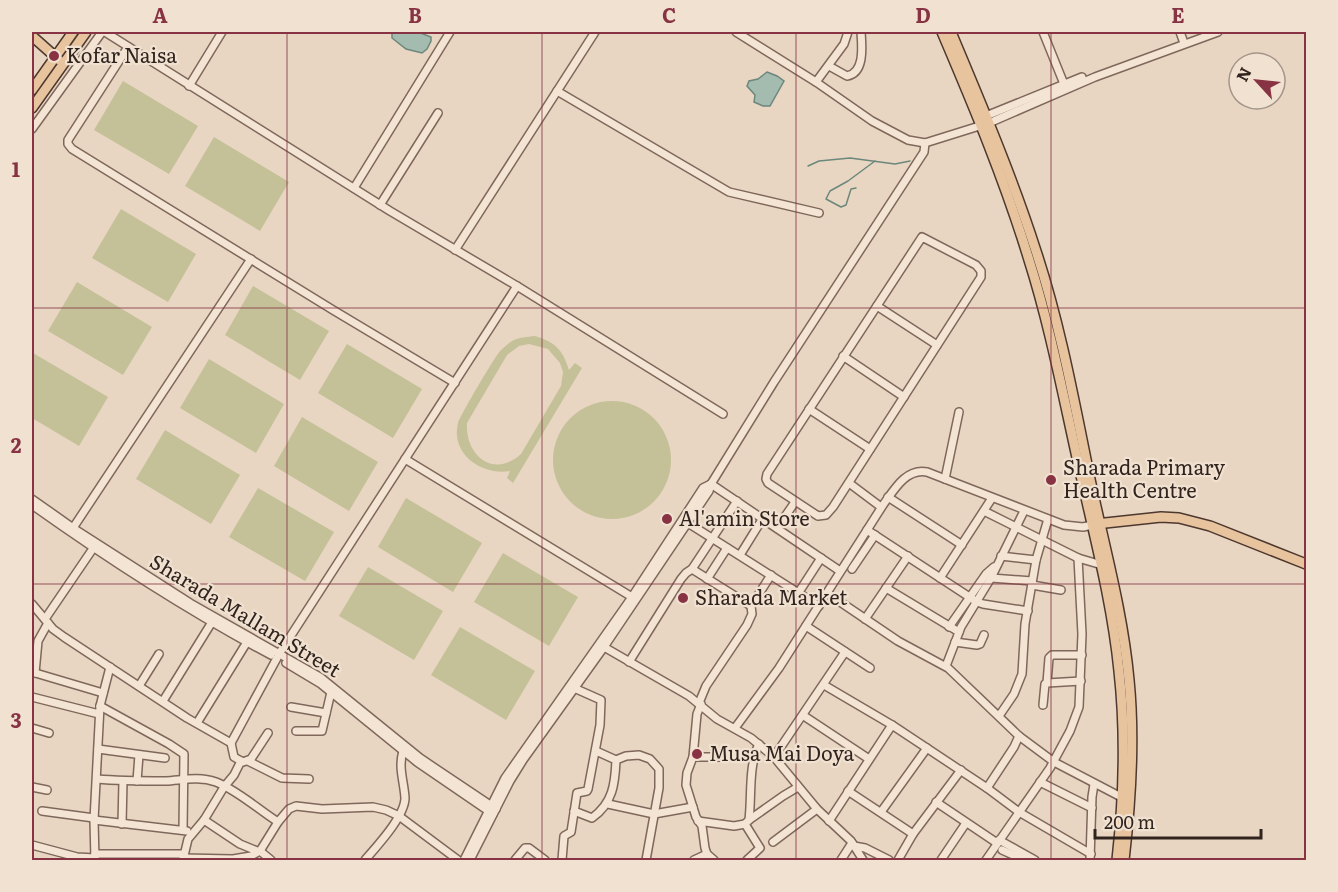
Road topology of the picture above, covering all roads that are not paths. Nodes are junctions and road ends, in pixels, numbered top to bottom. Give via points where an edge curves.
1 (73, 32) edge
2 (86, 32) edge
3 (103, 32) edge
4 (222, 32) edge
5 (450, 32) edge
6 (595, 32) edge
7 (736, 32) edge
8 (848, 32) edge
9 (861, 32) edge
10 (942, 32) edge
11 (1043, 32) edge
12 (1180, 32) edge
13 (1204, 32) edge
14 (1218, 32) edge
15 (32, 36) edge
16 (951, 38) edge
17 (1184, 41) junction
18 (128, 47) junction
19 (59, 60) junction
20 (829, 66) junction
21 (816, 82) junction
22 (1064, 84) junction
23 (189, 86) junction
24 (32, 90) edge
25 (557, 90) junction
26 (32, 108) edge
27 (438, 113) dead end
28 (986, 126) junction
29 (32, 129) edge
30 (925, 148) junction
31 (354, 188) junction
32 (381, 205) junction
33 (819, 213) dead end
34 (455, 250) junction
35 (251, 259) junction
36 (517, 286) junction
37 (877, 306) junction
38 (937, 345) junction
39 (843, 356) junction
40 (455, 382) junction
41 (904, 397) junction
42 (808, 409) junction
43 (959, 412) dead end
44 (723, 414) dead end
45 (870, 449) junction
46 (405, 459) junction
47 (945, 479) junction
48 (849, 483) junction
49 (711, 484) junction
50 (888, 497) junction
51 (992, 498) junction
52 (32, 499) edge
53 (737, 501) junction
54 (795, 502) junction
55 (32, 505) edge
56 (881, 507) junction
57 (984, 511) junction
58 (1024, 511) junction
59 (763, 518) junction
60 (1048, 519) junction
61 (688, 523) junction
62 (1096, 524) junction
63 (1016, 526) junction
64 (73, 528) junction
65 (777, 528) junction
66 (867, 530) junction
67 (875, 535) junction
68 (712, 539) junction
69 (1043, 540) junction
70 (962, 545) junction
71 (94, 547) junction
72 (727, 548) junction
73 (740, 555) junction
74 (908, 556) junction
75 (821, 558) junction
76 (1078, 558) junction
77 (1000, 559) junction
78 (1036, 560) junction
79 (1306, 564) edge
80 (1102, 565) junction
81 (692, 569) junction
82 (852, 569) dead end
83 (840, 571) junction
84 (771, 575) junction
85 (940, 578) junction
86 (991, 578) junction
87 (707, 579) junction
88 (1032, 583) junction
89 (886, 588) junction
90 (1061, 590) dead end
91 (799, 592) junction
92 (827, 593) junction
93 (632, 597) junction
94 (969, 597) junction
95 (977, 602) junction
96 (32, 604) edge
97 (751, 606) junction
98 (819, 606) junction
99 (1028, 610) junction
100 (865, 619) junction
101 (46, 621) junction
102 (212, 622) junction
103 (806, 626) junction
104 (949, 627) junction
105 (959, 632) junction
106 (984, 635) dead end
107 (34, 642) edge
108 (247, 642) junction
109 (955, 642) junction
110 (604, 646) junction
111 (845, 652) junction
112 (159, 654) dead end
113 (1082, 655) junction
114 (278, 656) junction
115 (629, 662) junction
116 (946, 666) junction
117 (110, 667) junction
118 (870, 668) dead end
119 (33, 673) edge
120 (1081, 681) junction
121 (1047, 682) junction
122 (824, 684) junction
123 (139, 686) junction
124 (574, 688) junction
125 (331, 692) junction
126 (103, 693) junction
127 (32, 697) edge
128 (163, 701) junction
129 (700, 704) junction
130 (1042, 705) dead end
131 (291, 707) dead end
132 (100, 710) junction
133 (326, 713) junction
134 (804, 716) junction
135 (999, 716) junction
136 (197, 723) junction
137 (892, 725) junction
138 (735, 728) junction
139 (32, 729) edge
140 (296, 731) dead end
141 (49, 733) dead end
142 (268, 733) dead end
143 (1019, 736) junction
144 (231, 743) junction
145 (759, 744) junction
146 (927, 748) junction
147 (98, 749) junction
148 (403, 751) junction
149 (596, 751) junction
150 (139, 755) junction
151 (693, 757) junction
152 (754, 757) junction
153 (774, 757) junction
154 (165, 758) dead end
155 (616, 759) junction
156 (869, 759) junction
157 (244, 761) junction
158 (1054, 762) junction
159 (961, 770) junction
160 (185, 778) junction
161 (97, 779) junction
162 (309, 779) dead end
163 (137, 781) junction
164 (123, 782) junction
165 (1040, 782) junction
166 (1094, 784) junction
167 (32, 787) edge
168 (224, 787) junction
169 (798, 788) junction
170 (987, 788) junction
171 (48, 790) dead end
172 (848, 791) junction
173 (1123, 798) junction
174 (936, 802) junction
175 (608, 804) junction
176 (693, 807) junction
177 (1092, 808) junction
178 (817, 809) junction
179 (492, 810) junction
180 (42, 811) dead end
181 (574, 811) junction
182 (881, 812) junction
183 (1018, 812) junction
184 (654, 814) junction
185 (399, 816) junction
186 (94, 819) junction
187 (204, 820) junction
188 (698, 821) junction
189 (830, 821) junction
190 (278, 822) junction
191 (747, 822) junction
192 (966, 823) junction
193 (122, 824) junction
194 (183, 830) junction
195 (192, 833) junction
196 (913, 834) junction
197 (773, 842) dead end
198 (998, 842) junction
199 (853, 844) junction
200 (32, 847) edge
201 (1002, 850) dead end
202 (254, 854) edge
203 (707, 854) junction
204 (95, 857) edge
205 (184, 857) edge
206 (1090, 857) edge
207 (202, 859) edge
208 (271, 861) edge
209 (365, 861) edge
210 (458, 861) edge
211 (464, 861) edge
212 (470, 861) edge
213 (515, 861) edge
214 (545, 861) edge
215 (562, 861) edge
216 (646, 861) edge
217 (694, 861) edge
218 (714, 861) edge
219 (747, 861) edge
220 (841, 861) edge
221 (863, 861) edge
222 (889, 861) edge
223 (898, 861) edge
224 (941, 861) edge
225 (986, 861) edge
226 (1024, 861) edge
227 (1035, 861) edge
228 (1117, 861) edge
229 (1124, 861) edge

1 - 19 main road
2 - 19 main road
3 - 18 street
3 - 29 street
4 - 23 street
5 - 31 street
6 - 25 street
7 - 21 street
8 - 20 street
9 - 20 street via 860,63 855,73 847,76
10 - 16 main road
11 - 22 street
12 - 17 street
13 - 17 street
14 - 17 street
15 - 19 main road
16 - 28 main road
17 - 22 street
17 - 28 street
18 - 23 street
18 - 35 street via 68,140 69,147
19 - 24 main road
19 - 26 main road
20 - 21 street
21 - 30 street via 872,121
22 - 28 street
23 - 31 street
25 - 33 street via 729,192
25 - 34 street
27 - 32 street
28 - 30 street
28 - 62 main road via 1038,290
30 - 49 street
31 - 32 street
32 - 34 street
34 - 36 street
35 - 40 street
35 - 64 street
36 - 40 street
36 - 44 street
37 - 38 street
37 - 38 street via 921,238 976,265 981,277
37 - 39 street
38 - 41 street
39 - 41 street
39 - 42 street
40 - 46 street
41 - 45 street
42 - 45 street
42 - 54 street via 766,477 768,483
43 - 47 street
45 - 48 street
46 - 93 street
46 - 114 street
47 - 50 street via 913,472
47 - 51 street
48 - 54 street via 823,517
48 - 56 street
49 - 53 street
49 - 61 street
49 - 93 street via 703,488
50 - 56 street
50 - 70 street
51 - 57 street
51 - 58 street
52 - 64 street, Sharada Mallam Street
53 - 59 street
53 - 68 street
54 - 65 street
55 - 71 street, Sharada Mallam Street
56 - 66 street
57 - 63 street
57 - 70 street
58 - 60 street
58 - 63 street
59 - 65 street
59 - 73 street
60 - 62 street via 1068,525
60 - 69 street
61 - 68 street
61 - 110 street
62 - 79 main road via 1161,517 1188,520
62 - 80 main road
62 - 229 main road via 1122,631 1131,704 1132,785
63 - 69 street
63 - 77 street
64 - 114 street, Sharada Mallam Street
65 - 75 street
66 - 67 street
66 - 83 street
67 - 74 street
67 - 82 street
68 - 72 street
68 - 81 street
69 - 76 street
69 - 78 street
70 - 85 street
71 - 101 street
71 - 102 street, Sharada Mallam Street
72 - 73 street
72 - 87 street
73 - 84 street
74 - 85 street
74 - 89 street
75 - 83 street
75 - 91 street
76 - 80 street
76 - 113 street
77 - 78 street
77 - 86 street
77 - 94 street
78 - 88 street
80 - 173 main road via 1121,691
81 - 87 street
81 - 115 street via 681,579
83 - 92 street
84 - 91 street
84 - 97 street
85 - 94 street
86 - 88 street
86 - 95 street
87 - 97 street
88 - 90 street
88 - 99 street
89 - 100 street
89 - 104 street
91 - 98 street
92 - 98 street
92 - 100 street
93 - 179 street via 518,758
94 - 95 street
94 - 104 street
95 - 99 street
95 - 105 street
96 - 101 street
97 - 129 street via 747,625 706,686
98 - 103 street
99 - 135 street via 1022,674
100 - 116 street
101 - 107 street
101 - 117 street via 64,638
102 - 108 street, Sharada Mallam Street
102 - 128 street
103 - 111 street
103 - 138 street
104 - 105 street
105 - 109 street
106 - 109 street via 977,645
107 - 119 street
108 - 114 street, Sharada Mallam Street
108 - 136 street
109 - 116 street
110 - 115 street
110 - 124 street
111 - 118 street
111 - 122 street
112 - 123 street
113 - 120 street
113 - 121 street via 1052,655
114 - 125 street, Sharada Mallam Street
114 - 144 street
114 - 179 street, Sharada Mallam Street via 320,677
115 - 129 street
116 - 135 street
117 - 123 street
117 - 126 street
119 - 126 street
120 - 121 street
120 - 158 street via 1076,715
121 - 130 street
122 - 134 street
122 - 137 street
123 - 128 street
124 - 149 street via 601,701
124 - 179 street
125 - 133 street
125 - 148 street, Sharada Mallam Street
126 - 132 street
127 - 132 street
128 - 136 street
129 - 138 street
129 - 151 street
131 - 133 street
132 - 147 street
132 - 160 street via 181,751 185,757
133 - 140 street via 322,731
134 - 153 street
134 - 156 street
135 - 143 street
136 - 144 street
137 - 146 street
137 - 156 street
138 - 145 street
139 - 141 street
142 - 157 street
143 - 158 street
143 - 170 street
144 - 157 street via 234,757
145 - 152 street
145 - 153 street
146 - 159 street
146 - 182 street
147 - 150 street
147 - 161 street
148 - 179 street, Sharada Mallam Street
148 - 185 street via 400,767 405,800
149 - 155 street
149 - 181 street via 588,789 577,793
150 - 154 street
150 - 163 street
151 - 152 street
151 - 176 street via 686,784
152 - 191 street
153 - 169 street
155 - 175 street
155 - 184 street via 639,755 657,765 660,782
156 - 172 street
157 - 162 street via 282,778
157 - 168 street
158 - 165 street
158 - 166 street
159 - 170 street
159 - 174 street
160 - 163 street
160 - 168 street
160 - 194 street
161 - 164 street
161 - 186 street
163 - 164 street
164 - 193 street
165 - 177 street
165 - 183 street
166 - 173 street
166 - 177 street
167 - 171 street
168 - 187 street
168 - 190 street
169 - 178 street
169 - 191 street
170 - 183 street
172 - 182 street
172 - 189 street
173 - 228 main road
174 - 192 street
174 - 196 street
175 - 181 street via 591,819
175 - 184 street
176 - 184 street
176 - 188 street
177 - 206 street
178 - 189 street
178 - 197 street
179 - 211 street
179 - 212 street
180 - 186 street
181 - 215 street via 571,832 564,836
182 - 196 street
183 - 198 street
183 - 206 street
184 - 216 street
185 - 190 street via 376,808 296,806
185 - 209 street
185 - 210 street
186 - 193 street
186 - 204 street
187 - 195 street
187 - 202 street
188 - 191 street via 734,826
188 - 203 street
189 - 199 street
190 - 202 street
191 - 219 street via 760,848
192 - 198 street
192 - 224 street
193 - 194 street
194 - 195 street
195 - 205 street
196 - 223 street
198 - 225 street
198 - 227 street
199 - 220 street
199 - 221 street
199 - 222 street
200 - 204 street
201 - 226 street
202 - 207 street
202 - 208 street
203 - 217 street
203 - 218 street
204 - 205 street
205 - 207 street
213 - 214 street via 529,848

